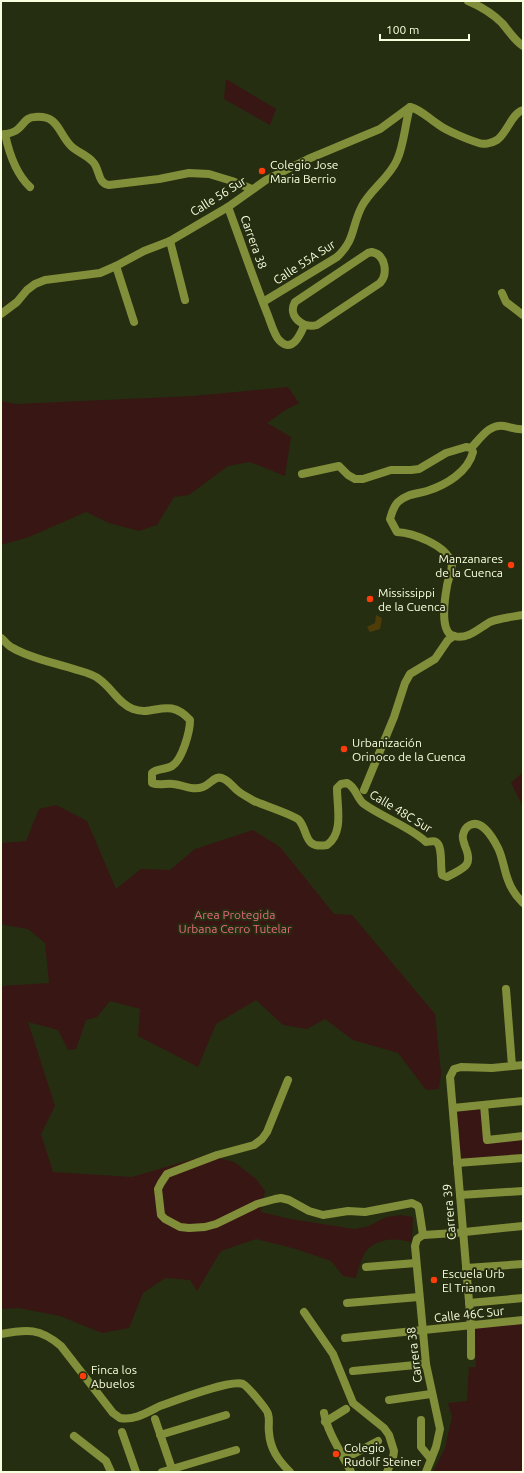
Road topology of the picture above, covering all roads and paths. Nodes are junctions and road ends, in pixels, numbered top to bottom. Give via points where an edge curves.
1 (468, 1) edge
2 (523, 46) edge
3 (410, 107) junction
4 (523, 110) edge
5 (3, 135) edge
6 (30, 187) dead end
7 (252, 189) junction
8 (228, 207) junction
9 (170, 241) junction
10 (116, 266) junction
11 (502, 293) dead end
12 (185, 300) dead end
13 (263, 302) junction
14 (1, 314) edge
15 (523, 315) edge
16 (134, 322) dead end
17 (304, 326) junction
18 (523, 429) edge
19 (471, 448) junction
20 (302, 474) dead end
21 (523, 615) edge
22 (454, 636) junction
23 (1, 638) edge
24 (364, 790) dead end
25 (523, 903) edge
26 (506, 989) dead end
27 (523, 1065) edge
28 (512, 1066) junction
29 (288, 1080) dead end
30 (523, 1101) edge
31 (484, 1105) junction
32 (453, 1108) junction
33 (523, 1136) edge
34 (523, 1158) edge
35 (457, 1163) junction
36 (523, 1191) edge
37 (460, 1195) junction
38 (523, 1226) edge
39 (463, 1232) junction
40 (423, 1235) junction
41 (416, 1263) junction
42 (523, 1264) edge
43 (366, 1267) dead end
44 (466, 1268) junction
45 (419, 1297) junction
46 (523, 1298) edge
47 (347, 1303) dead end
48 (469, 1303) junction
49 (304, 1312) dead end
50 (523, 1320) edge
51 (471, 1325) junction
52 (422, 1330) junction
53 (1, 1334) edge
54 (345, 1338) dead end
55 (471, 1356) dead end
56 (426, 1364) junction
57 (353, 1371) dead end
58 (431, 1394) junction
59 (389, 1400) dead end
60 (346, 1409) dead end
61 (324, 1413) dead end
62 (226, 1415) dead end
63 (156, 1420) dead end
64 (421, 1420) dead end
65 (326, 1422) junction
66 (122, 1432) dead end
67 (160, 1435) junction
68 (74, 1436) dead end
69 (378, 1441) dead end
70 (236, 1450) dead end
71 (344, 1459) junction
72 (431, 1459) junction
73 (172, 1470) edge
74 (111, 1472) edge
75 (136, 1472) edge
76 (162, 1472) edge
77 (290, 1472) edge
78 (351, 1472) edge
79 (387, 1472) edge
80 (426, 1472) edge

1 - 2 street via 501,23 516,42
3 - 4 street via 422,112 440,126 479,143 496,140 519,111
3 - 7 street, Calle 56 Sur via 380,128 266,180
3 - 13 street, Calle 55A Sur via 397,161 370,193 345,249 337,257
5 - 6 street via 17,170
5 - 7 street via 18,129 25,120 33,117 48,118 61,130 71,146 92,160 105,185 189,174 209,174
7 - 8 street, Calle 56 Sur
8 - 9 street, Calle 56 Sur
8 - 13 street, Carrera 38
9 - 10 street, Calle 56 Sur
9 - 12 street
10 - 14 street, Calle 56 Sur via 100,273 45,280 27,290 17,302
10 - 16 street
11 - 15 street via 506,302
13 - 17 street, Carrera 38 via 279,340 284,344 297,341
17 - 17 street via 317,325 380,283 385,269 379,255 374,252 368,253 295,302 292,309 294,315
18 - 19 street via 516,430 498,425 491,428
19 - 20 street via 446,453 419,469 391,470 363,480 348,475 339,466
19 - 22 street via 472,459 457,475 446,483 398,501 390,519 397,532 426,540 445,551 451,561 444,625
21 - 22 street via 491,622 470,635
22 - 24 street via 435,658 410,674
23 - 25 street, Calle 48C Sur via 12,648 29,656 58,663 100,679 123,703 138,711 161,708 184,713 190,720 190,729 176,763 154,771 151,776 152,783 174,784 193,789 222,778 253,800 296,818 308,840 316,846 329,844 335,836 338,828 337,788 340,784 348,783 365,805 426,842 436,842 440,850 442,875 447,877 469,861 463,841 464,832 467,826 478,824 498,848 512,889
26 - 28 street
27 - 28 street
28 - 32 street, Carrera 39 via 457,1068 450,1077
29 - 40 street via 262,1139 254,1145 217,1155 167,1174 158,1189 161,1215 180,1227 189,1228 216,1224 257,1204 281,1198 323,1215 348,1211 365,1212 409,1203 417,1204 422,1218
30 - 31 street
31 - 32 street
31 - 33 street via 487,1140
32 - 35 street, Carrera 39
34 - 35 street
35 - 37 street, Carrera 39
36 - 37 street
37 - 39 street, Carrera 39
38 - 39 street
39 - 40 street
39 - 44 street, Carrera 39
40 - 41 street, Carrera 38 via 415,1243
41 - 43 street
41 - 45 street, Carrera 38
42 - 44 street
44 - 48 street, Carrera 39
45 - 47 street
45 - 52 street, Carrera 38
46 - 48 street
48 - 51 street, Carrera 39
49 - 79 street via 333,1354 353,1403 389,1435 394,1451
50 - 51 street, Calle 46C Sur
51 - 52 street, Calle 46C Sur
51 - 55 street, Carrera 39
52 - 54 street, Calle 46C Sur
52 - 56 street, Carrera 38
53 - 77 street via 37,1331 53,1339 113,1413 120,1418 135,1418 220,1386 243,1384 268,1411 269,1437 273,1449
56 - 57 street
56 - 58 street, Carrera 38
58 - 59 street
58 - 72 street, Carrera 38 via 440,1429
60 - 65 street
61 - 65 street
62 - 67 street
63 - 67 street
64 - 72 street via 421,1447
65 - 71 street
66 - 75 street
67 - 73 street
68 - 74 street via 106,1461
69 - 71 street
70 - 73 street
71 - 78 street
72 - 80 street, Carrera 38
73 - 76 street

